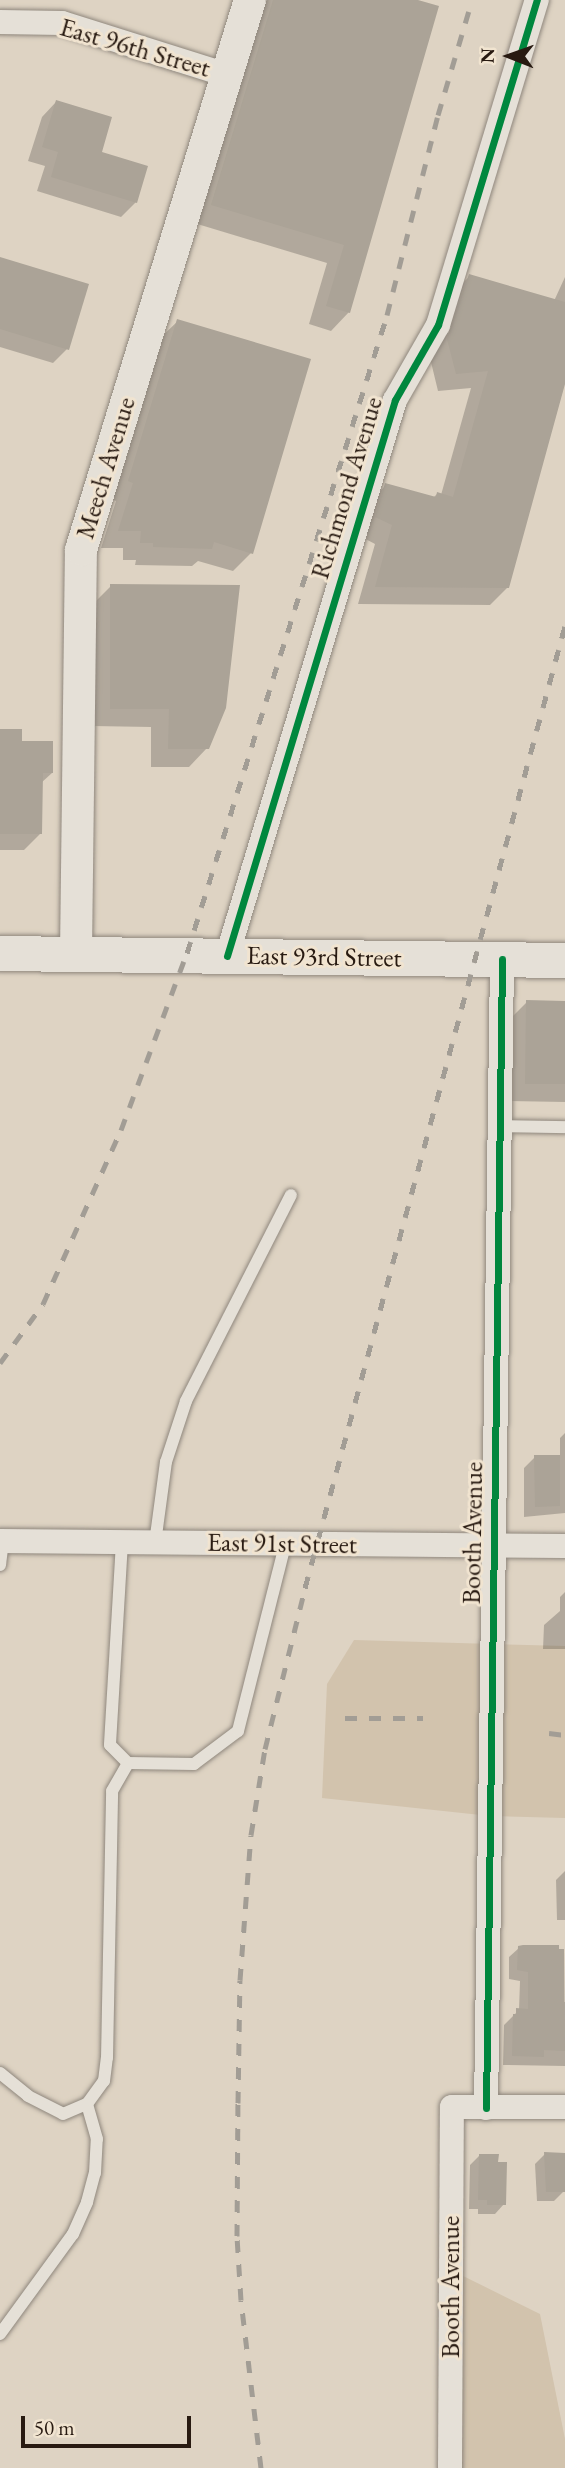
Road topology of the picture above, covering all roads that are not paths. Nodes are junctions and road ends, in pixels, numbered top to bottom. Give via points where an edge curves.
1 (250, 0) edge
2 (537, 0) edge
3 (0, 22) edge
4 (227, 75) junction
5 (0, 953) edge
6 (76, 953) junction
7 (227, 956) junction
8 (502, 959) junction
9 (565, 960) edge
10 (499, 1126) junction
11 (565, 1127) edge
12 (291, 1195) dead end
13 (122, 1542) junction
14 (155, 1543) junction
15 (285, 1545) junction
16 (494, 1545) junction
17 (565, 1546) edge
18 (1, 1549) edge
19 (128, 1763) junction
20 (0, 2073) edge
21 (88, 2104) junction
22 (565, 2107) edge
23 (486, 2108) junction
24 (0, 2334) edge
25 (450, 2468) edge

1 - 4 street, Meech Avenue
2 - 7 street, Richmond Avenue via 438,325 395,400
3 - 4 street, East 96th Street via 62,23
4 - 6 street, Meech Avenue via 81,550
5 - 6 main road, East 93rd Street
6 - 7 main road, East 93rd Street
7 - 8 main road, East 93rd Street
8 - 9 main road, East 93rd Street
8 - 10 street, Booth Avenue
10 - 11 lane
10 - 16 street, Booth Avenue
12 - 14 lane via 186,1401 166,1462
13 - 14 street, East 91st Street
13 - 18 street, East 91st Street
13 - 19 lane via 110,1745
14 - 15 street, East 91st Street
15 - 16 street, East 91st Street
15 - 19 lane via 238,1731 194,1764
16 - 17 street, East 91st Street
16 - 23 street, Booth Avenue
19 - 21 lane via 112,1791 107,2058 104,2081
20 - 21 lane via 28,2096 63,2114
21 - 24 lane via 97,2139 87,2202 73,2234
22 - 23 street
23 - 25 street, Booth Avenue via 452,2106

